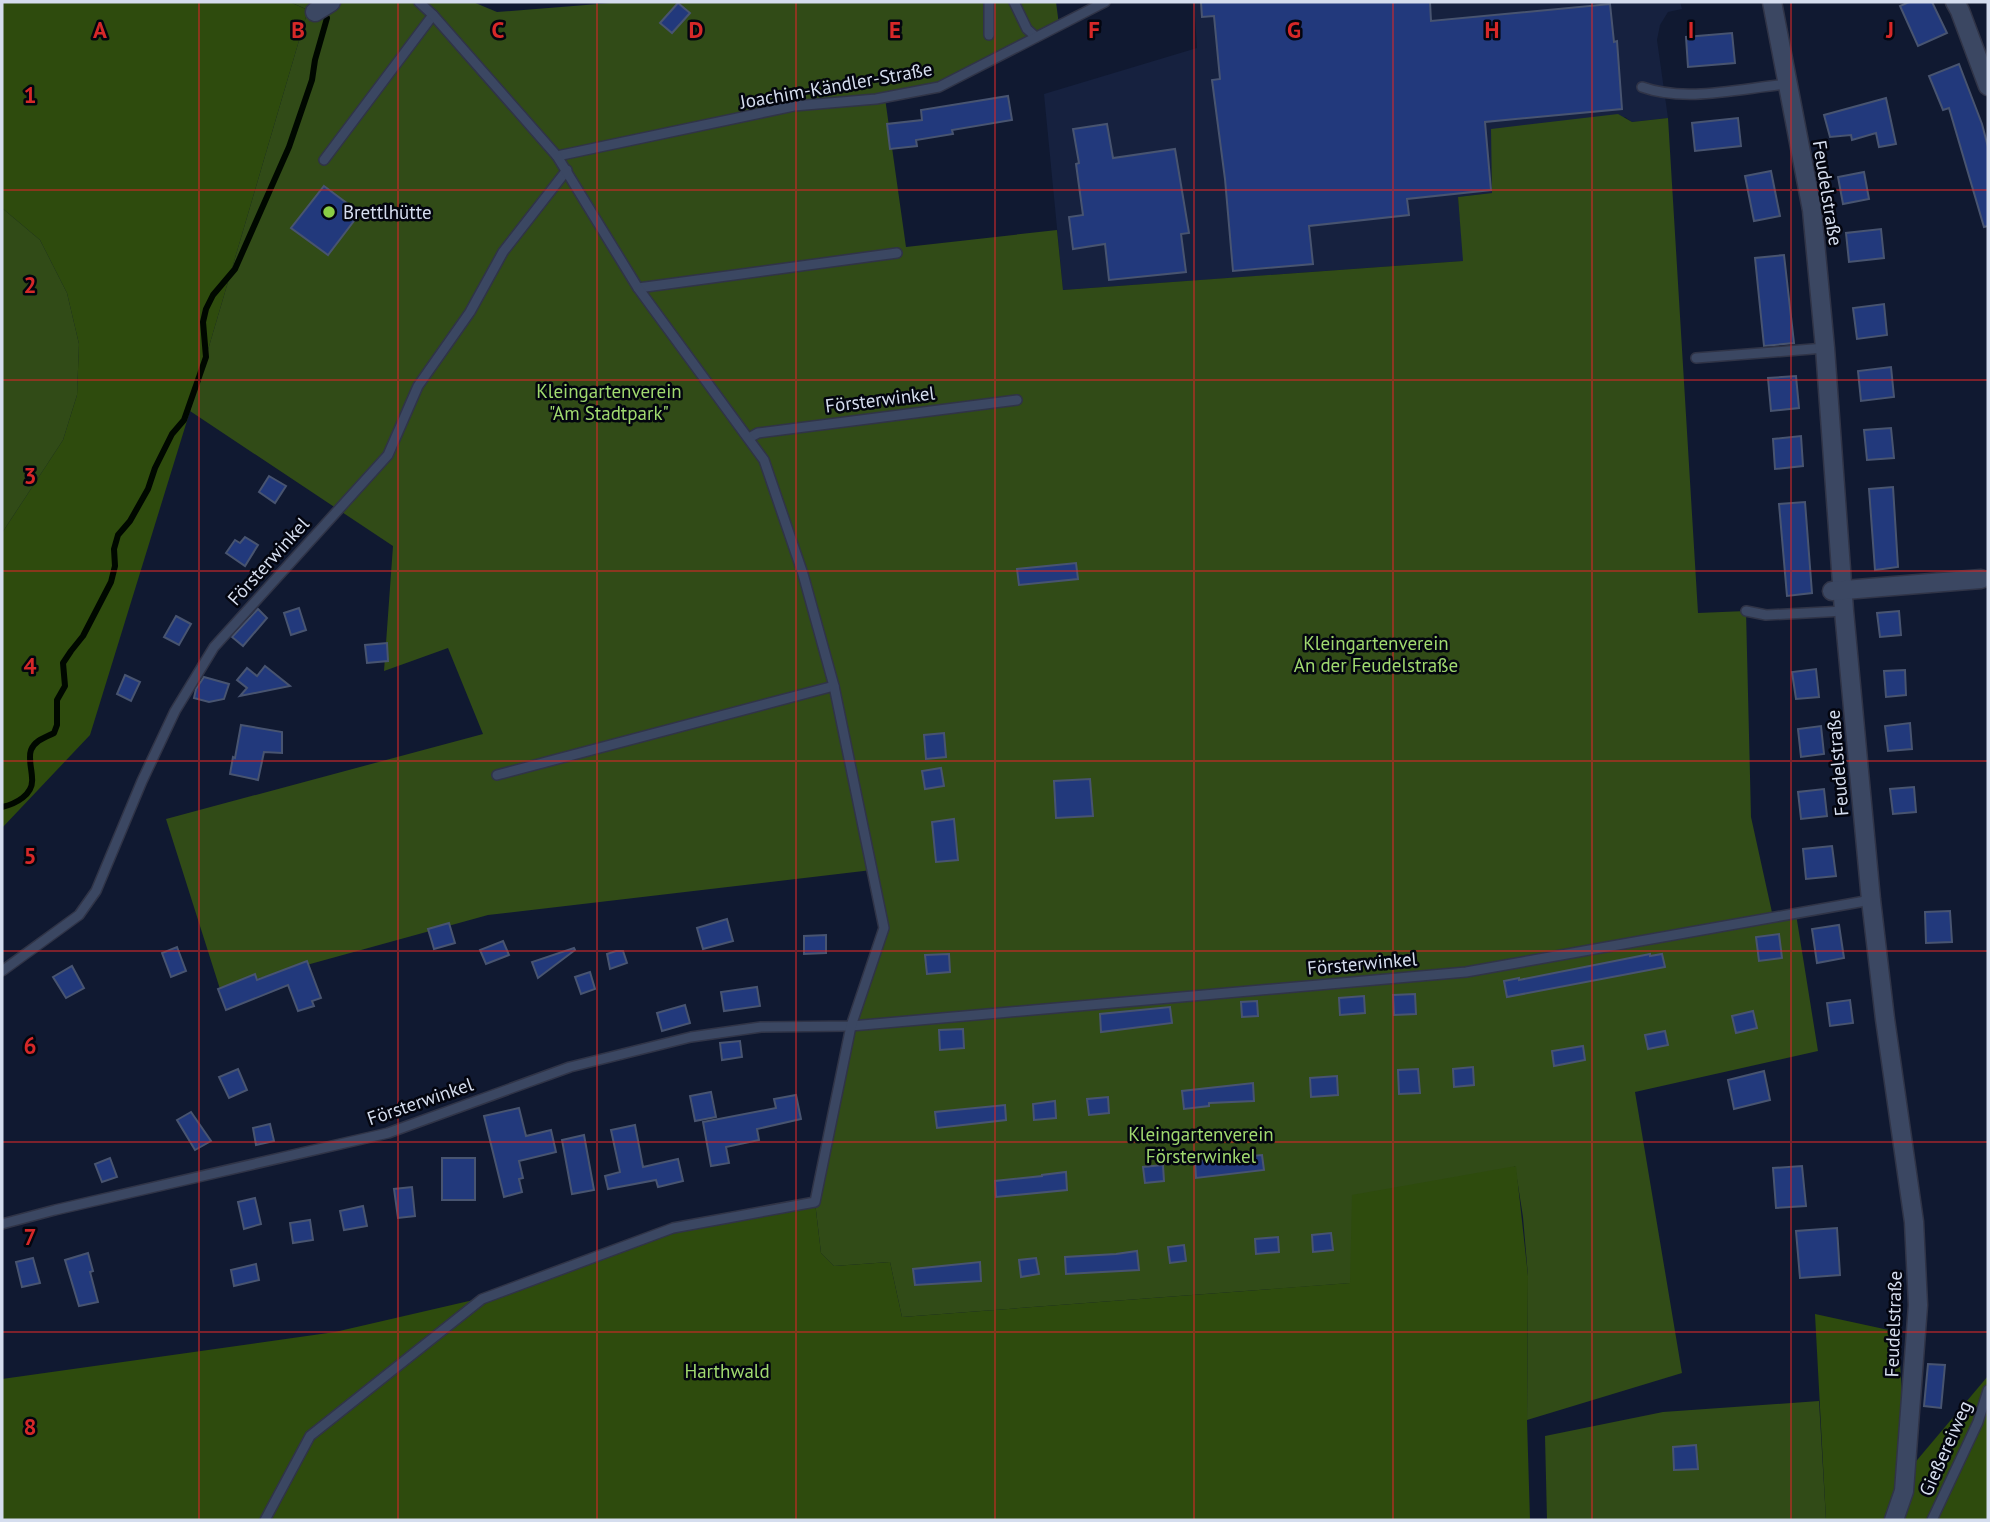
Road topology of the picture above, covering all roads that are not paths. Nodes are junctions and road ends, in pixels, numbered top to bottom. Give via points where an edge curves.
1 (331, 2) edge
2 (419, 2) edge
3 (989, 2) edge
4 (1014, 2) edge
5 (1105, 2) edge
6 (1772, 2) edge
7 (1955, 2) edge
8 (316, 12) dead end
9 (433, 15) junction
10 (989, 35) dead end
11 (1036, 37) junction
12 (1787, 83) junction
13 (1642, 86) dead end
14 (1988, 86) edge
15 (557, 156) junction
16 (324, 160) dead end
17 (567, 170) junction
18 (897, 253) dead end
19 (638, 288) junction
20 (1825, 348) junction
21 (1696, 358) dead end
22 (1017, 400) dead end
23 (749, 438) junction
24 (1981, 579) dead end
25 (1837, 591) junction
26 (1746, 611) dead end
27 (1844, 611) junction
28 (834, 686) junction
29 (497, 775) dead end
30 (1871, 901) junction
31 (2, 971) edge
32 (851, 1026) junction
33 (2, 1224) edge
34 (1988, 1390) edge
35 (265, 1520) edge
36 (1894, 1520) edge
37 (1932, 1520) edge

1 - 8 street
2 - 9 lane
3 - 10 lane
4 - 11 lane
5 - 11 lane, Joachim-Kändler-Straße
6 - 12 street, Feudelstraße
7 - 14 street
9 - 15 lane
9 - 16 lane
11 - 15 lane, Joachim-Kändler-Straße via 939,87 876,99 794,106
12 - 13 lane via 1686,94 1659,93
12 - 20 street, Feudelstraße via 1812,210
15 - 17 lane
17 - 19 lane
17 - 31 lane, Försterwinkel via 503,252 470,312 418,386 388,454 214,647 170,722 96,891 79,915
18 - 19 lane
19 - 23 lane
20 - 21 lane
20 - 25 street, Feudelstraße
22 - 23 lane, Försterwinkel via 758,433
23 - 28 lane via 764,460 786,523
24 - 25 street
25 - 27 street, Feudelstraße
26 - 27 lane via 1766,615
27 - 30 street, Feudelstraße
28 - 29 lane
28 - 32 lane via 884,929
30 - 32 lane, Försterwinkel via 1466,972
30 - 36 street, Feudelstraße via 1913,1210 1918,1305 1904,1491
32 - 33 lane, Försterwinkel via 761,1027 691,1037 570,1067 387,1133
32 - 35 lane via 815,1202 673,1228 482,1298 310,1436
34 - 37 lane, Gießereiweg

